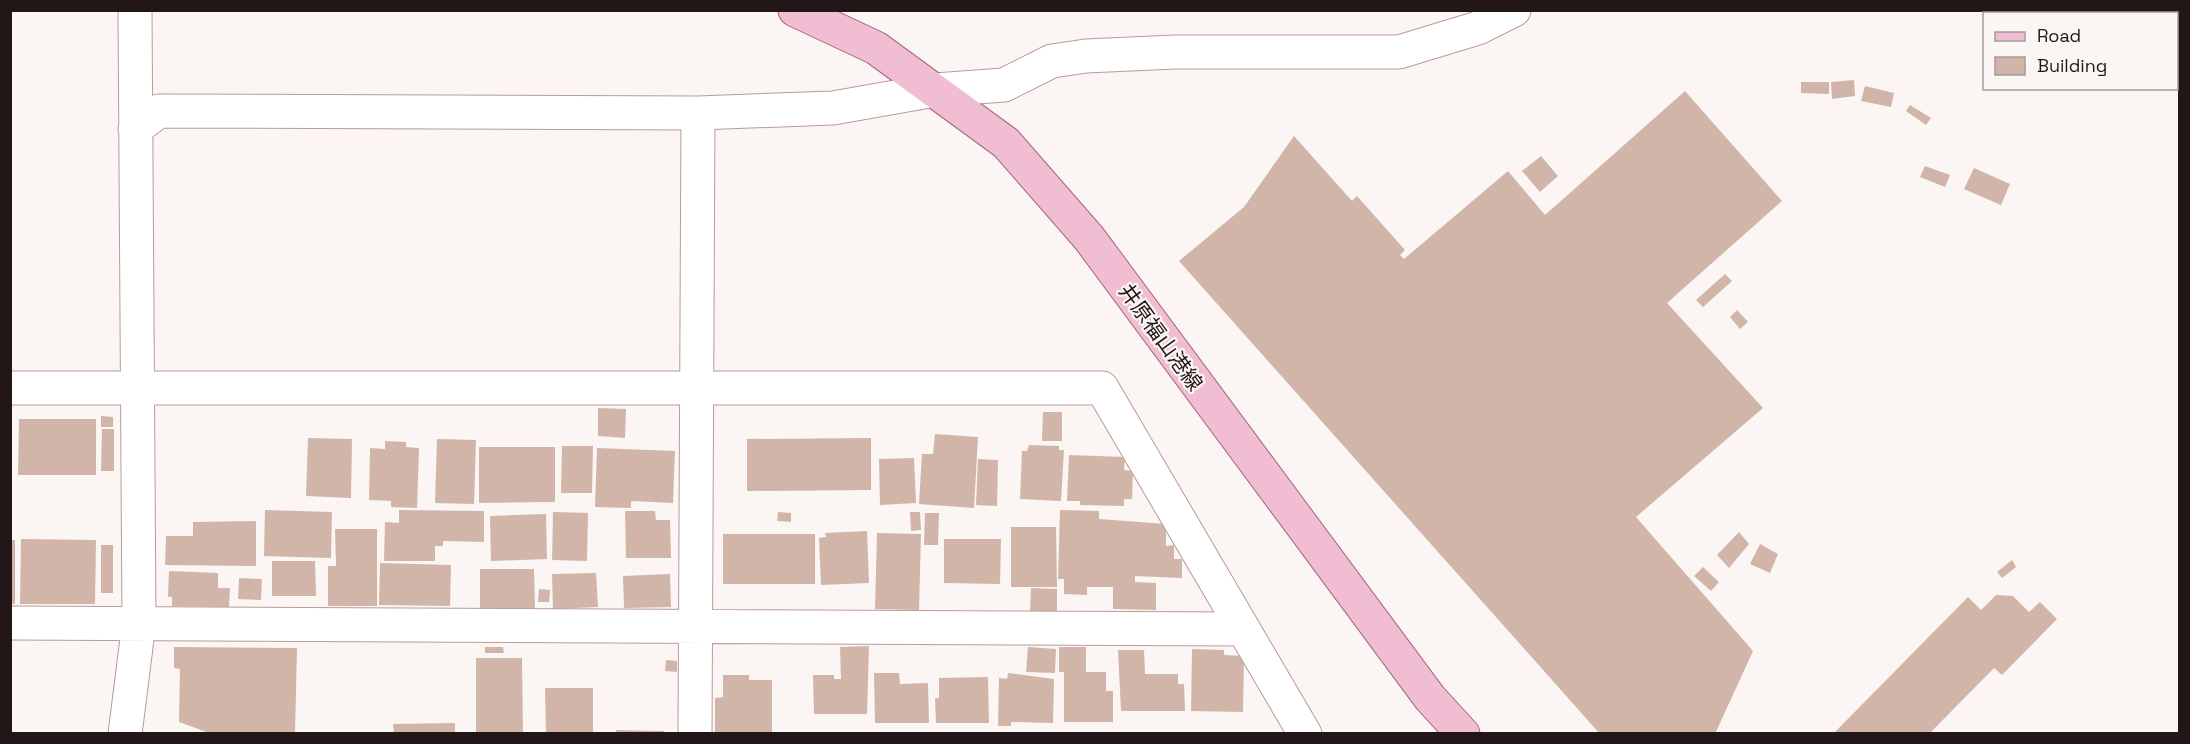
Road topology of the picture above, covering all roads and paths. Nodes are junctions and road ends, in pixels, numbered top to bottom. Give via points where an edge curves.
1 (135, 10) edge
2 (795, 10) edge
3 (1514, 10) edge
4 (935, 90) junction
5 (698, 113) junction
6 (135, 129) junction
7 (10, 388) edge
8 (138, 388) junction
9 (696, 390) junction
10 (10, 623) edge
11 (139, 623) junction
12 (694, 627) junction
13 (1241, 628) junction
14 (125, 734) edge
15 (695, 734) edge
16 (1305, 734) edge
17 (1463, 734) edge

1 - 6 street
2 - 4 main road, 井原福山港線 via 876,48
3 - 4 street via 1478,28 1398,52 1086,56 1052,61 1004,85
4 - 5 street via 832,108
4 - 17 main road, 井原福山港線 via 1006,143 1089,238 1430,698
5 - 6 street via 159,111
5 - 9 street
6 - 8 street
7 - 8 street
8 - 9 street
8 - 11 street
9 - 12 street
9 - 13 street via 1102,388
10 - 11 street
11 - 12 street
11 - 14 street
12 - 13 street
12 - 15 street
13 - 16 street

